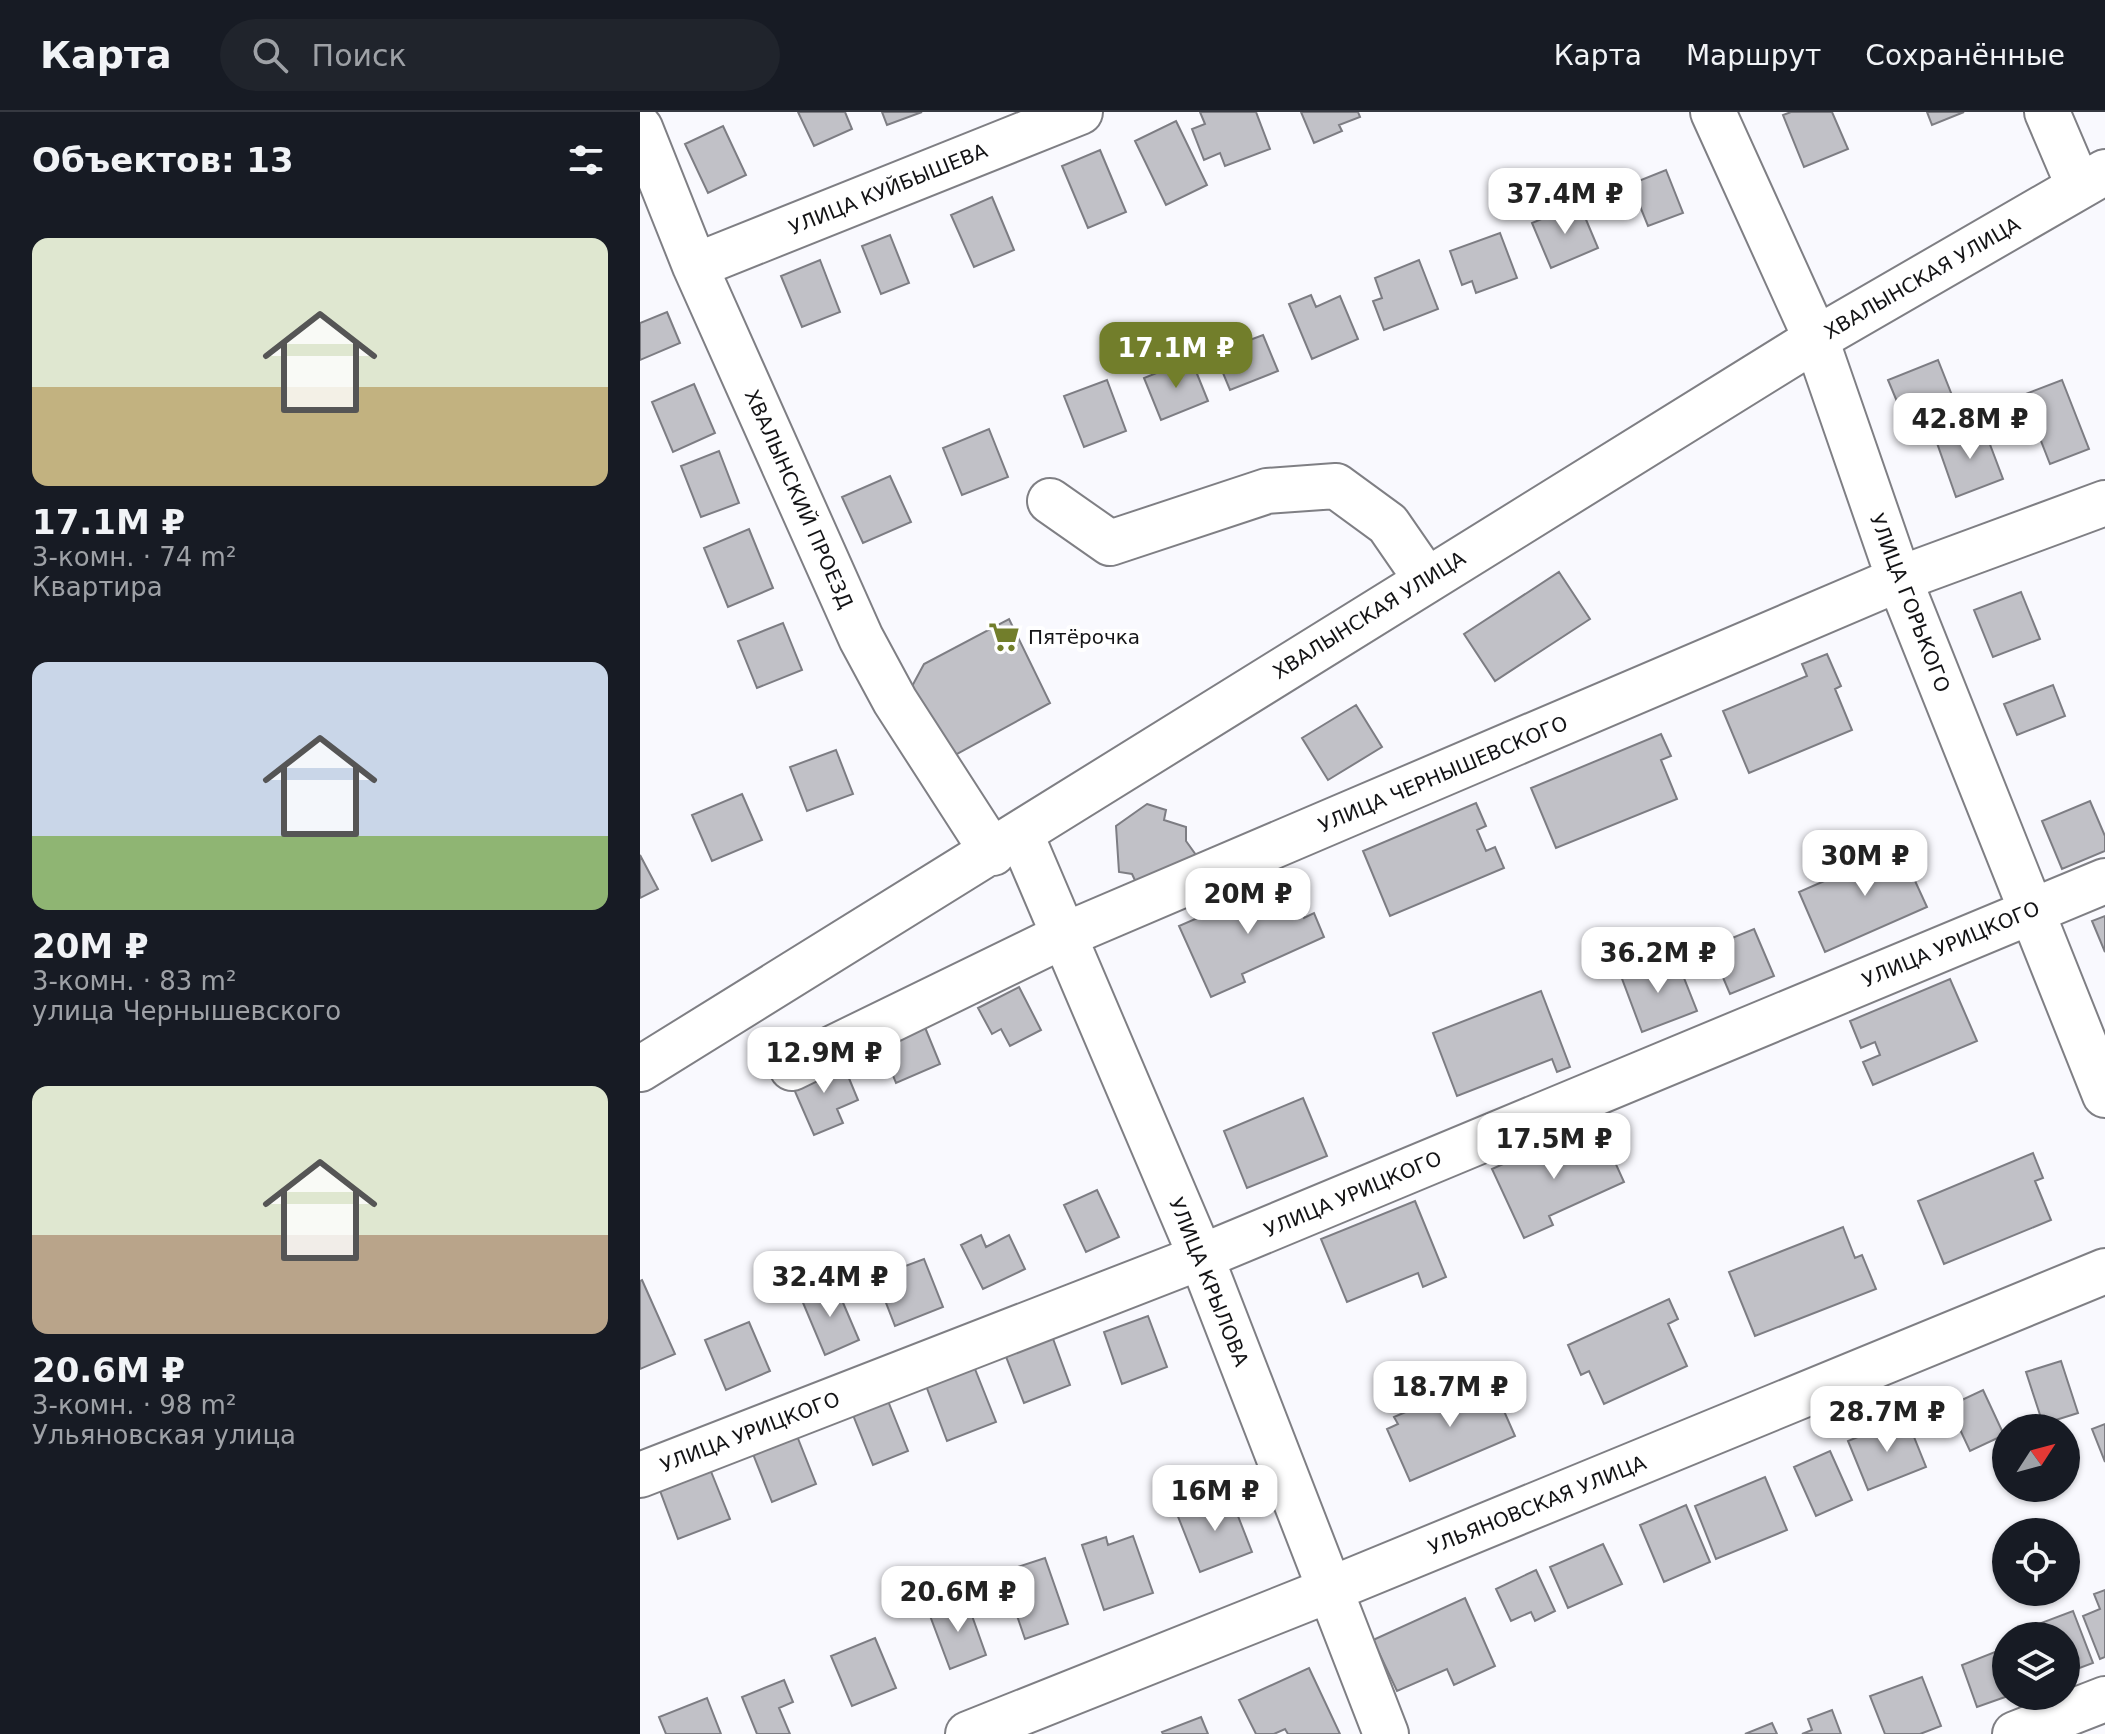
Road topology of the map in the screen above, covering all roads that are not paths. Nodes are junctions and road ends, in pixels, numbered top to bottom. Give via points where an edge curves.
1 (1080, 112) edge
2 (1713, 112) edge
3 (2047, 112) edge
4 (640, 128) edge
5 (2092, 180) edge
6 (695, 266) junction
7 (1816, 339) junction
8 (1050, 501) dead end
9 (2105, 503) edge
10 (1426, 579) junction
11 (1899, 579) junction
12 (1007, 844) junction
13 (2105, 881) edge
14 (2029, 911) junction
15 (1065, 935) junction
16 (792, 1068) dead end
17 (640, 1069) edge
18 (2105, 1095) edge
19 (1201, 1257) junction
20 (2105, 1271) edge
21 (640, 1475) edge
22 (1329, 1590) junction
23 (2105, 1699) edge
24 (968, 1734) edge
25 (1386, 1734) edge
26 (2015, 1734) edge

1 - 6 street, УЛИЦА КУЙБЫШЕВА
2 - 7 street, УЛИЦА ГОРЬКОГО
3 - 5 street
4 - 6 street, ХВАЛЫНСКИЙ ПРОЕЗД
5 - 7 street, ХВАЛЫНСКАЯ УЛИЦА
6 - 12 street, ХВАЛЫНСКИЙ ПРОЕЗД via 861,638 895,701
7 - 10 street, ХВАЛЫНСКАЯ УЛИЦА
7 - 11 street, УЛИЦА ГОРЬКОГО
8 - 10 street via 1110,543 1267,491 1336,486 1388,524
9 - 11 street, УЛИЦА ЧЕРНЫШЕВСКОГО
10 - 12 street, ХВАЛЫНСКАЯ УЛИЦА
11 - 14 street, УЛИЦА ГОРЬКОГО
11 - 15 street, УЛИЦА ЧЕРНЫШЕВСКОГО
12 - 15 street, УЛИЦА КРЫЛОВА
12 - 17 street, ХВАЛЫНСКАЯ УЛИЦА
13 - 14 street, УЛИЦА УРИЦКОГО
14 - 18 street, УЛИЦА ГОРЬКОГО
14 - 19 street, УЛИЦА УРИЦКОГО
15 - 16 street, УЛИЦА ЧЕРНЫШЕВСКОГО
15 - 19 street, УЛИЦА КРЫЛОВА
19 - 21 street, УЛИЦА УРИЦКОГО
19 - 22 street, УЛИЦА КРЫЛОВА
20 - 22 street, УЛЬЯНОВСКАЯ УЛИЦА
22 - 24 street, УЛЬЯНОВСКАЯ УЛИЦА
22 - 25 street, УЛИЦА КРЫЛОВА
23 - 26 street

